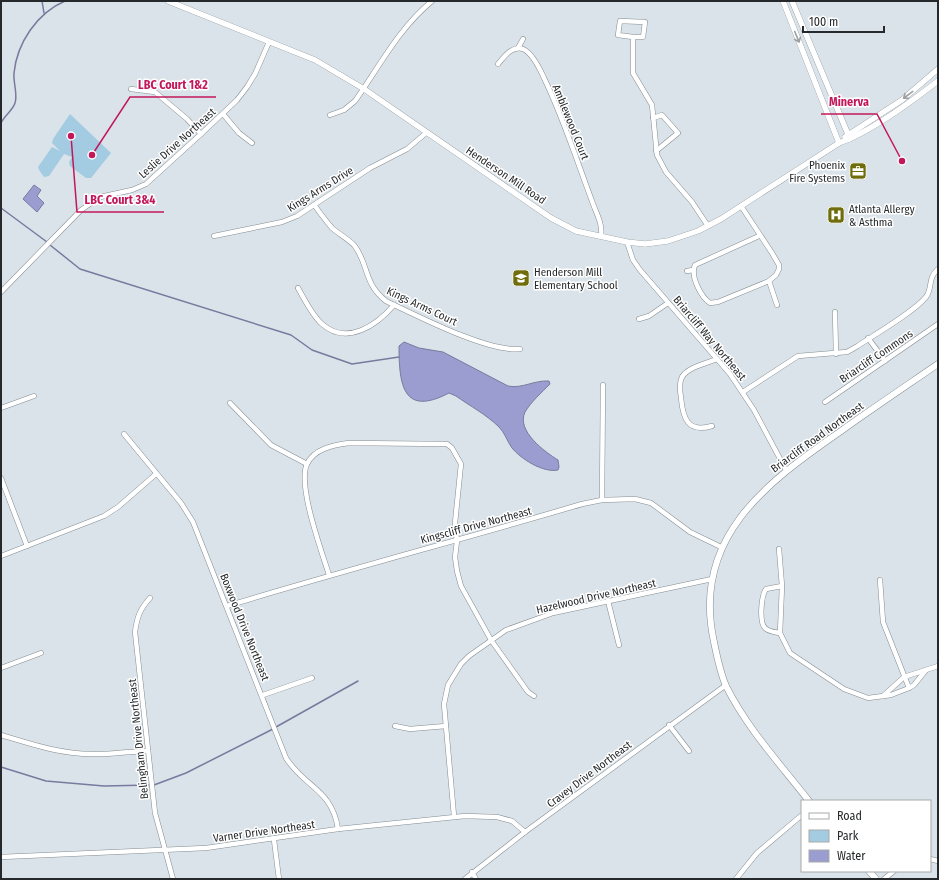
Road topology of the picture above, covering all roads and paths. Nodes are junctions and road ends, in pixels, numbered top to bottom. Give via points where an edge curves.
1 (168, 1) edge
2 (432, 1) edge
3 (783, 1) edge
4 (792, 1) edge
5 (633, 37) junction
6 (523, 39) dead end
7 (270, 42) junction
8 (518, 48) junction
9 (498, 64) dead end
10 (938, 69) edge
11 (938, 81) edge
12 (132, 89) dead end
13 (364, 89) junction
14 (223, 114) junction
15 (330, 115) dead end
16 (653, 118) junction
17 (426, 133) junction
18 (201, 134) junction
19 (848, 137) junction
20 (252, 143) dead end
21 (839, 143) junction
22 (656, 151) junction
23 (315, 206) junction
24 (741, 206) junction
25 (708, 226) junction
26 (214, 236) dead end
27 (601, 236) junction
28 (759, 236) junction
29 (627, 242) junction
30 (693, 270) junction
31 (686, 271) dead end
32 (937, 272) edge
33 (926, 275) dead end
34 (931, 278) junction
35 (768, 281) junction
36 (298, 288) dead end
37 (1, 292) edge
38 (668, 303) junction
39 (394, 305) junction
40 (777, 305) dead end
41 (835, 312) dead end
42 (639, 319) dead end
43 (938, 324) edge
44 (868, 338) junction
45 (520, 349) dead end
46 (836, 354) junction
47 (717, 359) junction
48 (885, 361) junction
49 (938, 364) edge
50 (603, 384) dead end
51 (743, 392) junction
52 (34, 396) dead end
53 (825, 402) dead end
54 (230, 403) dead end
55 (1, 408) edge
56 (712, 426) dead end
57 (124, 434) dead end
58 (307, 464) junction
59 (786, 470) junction
60 (156, 474) junction
61 (1, 478) edge
62 (602, 500) junction
63 (457, 541) junction
64 (27, 546) junction
65 (721, 547) junction
66 (779, 549) dead end
67 (1, 556) edge
68 (329, 575) junction
69 (712, 579) junction
70 (880, 580) dead end
71 (782, 586) junction
72 (150, 598) dead end
73 (608, 601) junction
74 (227, 606) junction
75 (780, 633) junction
76 (491, 640) junction
77 (619, 645) dead end
78 (40, 653) dead end
79 (938, 666) edge
80 (1, 668) edge
81 (926, 670) junction
82 (904, 677) junction
83 (312, 678) dead end
84 (726, 685) junction
85 (909, 688) junction
86 (262, 695) junction
87 (534, 696) dead end
88 (883, 696) junction
89 (669, 725) junction
90 (395, 726) dead end
91 (446, 726) junction
92 (1, 735) edge
93 (148, 751) junction
94 (689, 751) dead end
95 (808, 800) edge
96 (454, 816) junction
97 (801, 816) edge
98 (338, 829) junction
99 (525, 832) junction
100 (274, 840) junction
101 (166, 850) junction
102 (1, 857) edge
103 (472, 872) junction
104 (893, 872) edge
105 (173, 879) edge
106 (280, 879) edge
107 (465, 879) edge
108 (476, 879) edge
109 (736, 879) edge
110 (884, 879) edge

1 - 7 street, Henderson Mill Road
2 - 13 street via 404,30
3 -> 21 street
4 - 19 street
5 - 5 street via 618,35 620,21 645,22 643,37
5 - 16 street via 633,73 652,105
6 - 8 street
7 - 13 street, Henderson Mill Road via 315,60
7 - 14 street, Leslie Drive Northeast via 250,83
8 - 9 street via 508,53
8 - 27 street, Amblewood Court via 534,60 544,78 599,220
10 -> 19 street, Henderson Mill Road via 902,100
11 - 19 street, Henderson Mill Road via 906,105
12 - 18 street via 155,92
13 - 15 street via 344,110
13 - 17 street, Henderson Mill Road
14 - 18 street, Leslie Drive Northeast
14 - 20 street via 239,133
16 - 22 street
16 - 22 street via 662,115 678,133
17 - 23 street, Kings Arms Drive via 407,149 370,168
17 - 27 street, Henderson Mill Road via 551,218 576,231
18 - 37 street, Leslie Drive Northeast via 146,184 100,197 81,210
19 - 21 street, Henderson Mill Road
21 - 24 street, Henderson Mill Road
22 - 25 street via 664,168
23 - 26 street, Kings Arms Drive via 282,222
23 - 39 street, Kings Arms Court via 332,228 354,245 376,293
24 - 25 street, Henderson Mill Road
24 - 28 street
25 - 29 street, Henderson Mill Road via 668,241 645,244
27 - 29 street, Henderson Mill Road
28 - 30 street via 703,261
28 - 35 street via 779,265 776,275
29 - 38 street, Briarcliff Way Northeast via 633,260
30 - 31 street
30 - 35 street via 703,296 710,303
32 - 34 street, Briarcliff Commons
33 - 34 street
34 - 44 street, Briarcliff Commons via 928,292 917,305
35 - 40 street
36 - 39 street via 321,324 340,333 352,334 365,330 384,317
38 - 42 street via 649,316
38 - 47 street, Briarcliff Way Northeast
39 - 45 street, Kings Arms Court via 482,342 497,347
41 - 46 street
43 - 48 street, Briarcliff Commons
44 - 46 street, Briarcliff Commons via 847,352
44 - 48 street
46 - 51 street, Briarcliff Commons via 798,356
47 - 51 street, Briarcliff Way Northeast
47 - 56 street via 680,377 683,415 686,422 698,428
48 - 53 street, Briarcliff Commons
49 - 59 main road, Briarcliff Road Northeast
50 - 62 street
51 - 59 street, Briarcliff Way Northeast
52 - 55 street
54 - 58 street via 271,445
57 - 60 street, Boxwood Drive Northeast
58 - 63 street via 312,456 333,445 447,444 461,464 455,506
58 - 68 street via 306,497
59 - 65 main road, Briarcliff Road Northeast via 745,512
60 - 64 street via 118,508 104,516
60 - 74 street, Boxwood Drive Northeast via 181,503 193,522
61 - 64 street
62 - 63 street, Kingscliff Drive Northeast
62 - 65 street, Kingscliff Drive Northeast via 635,499 651,503 690,532
63 - 68 street, Kingscliff Drive Northeast
63 - 76 street via 455,557 461,586
64 - 67 street
65 - 69 main road, Briarcliff Road Northeast
66 - 71 street
68 - 74 street, Kingscliff Drive Northeast
69 - 73 street, Hazelwood Drive Northeast
69 - 84 main road, Briarcliff Road Northeast via 712,633
70 - 82 street via 883,622
71 - 75 street
71 - 75 street via 766,589 762,595 762,624 767,630
72 - 93 street, Belingham Drive Northeast via 136,618 135,632
73 - 76 street, Hazelwood Drive Northeast via 553,613 506,630
73 - 77 street
74 - 86 street, Boxwood Drive Northeast
75 - 88 street via 790,653 844,689 868,698
76 - 87 street via 528,692
76 - 91 street, Hazelwood Drive Northeast via 461,664 448,685 444,704
78 - 80 street
79 - 81 street
81 - 82 street
81 - 85 street
82 - 85 street
82 - 88 street
83 - 86 street
84 - 89 street, Cravey Drive Northeast
84 - 95 main road, Briarcliff Road Northeast via 743,717
85 - 88 street
86 - 98 street, Boxwood Drive Northeast via 286,758 297,773 326,797 334,811
89 - 94 street
89 - 99 street, Cravey Drive Northeast
90 - 91 street via 410,729
91 - 96 street, Hazelwood Drive Northeast
92 - 93 street via 67,753
93 - 101 street, Belingham Drive Northeast via 155,813
96 - 98 street, Varner Drive Northeast
96 - 99 street, Varner Drive Northeast via 497,817 512,821
97 - 109 street via 757,853
98 - 100 street, Varner Drive Northeast
99 - 103 street, Cravey Drive Northeast
100 - 101 street, Varner Drive Northeast
100 - 106 street
101 - 102 street, Varner Drive Northeast
101 - 105 street, Belingham Drive Northeast
103 - 107 street, Cravey Drive Northeast
103 - 108 street
104 - 110 street

